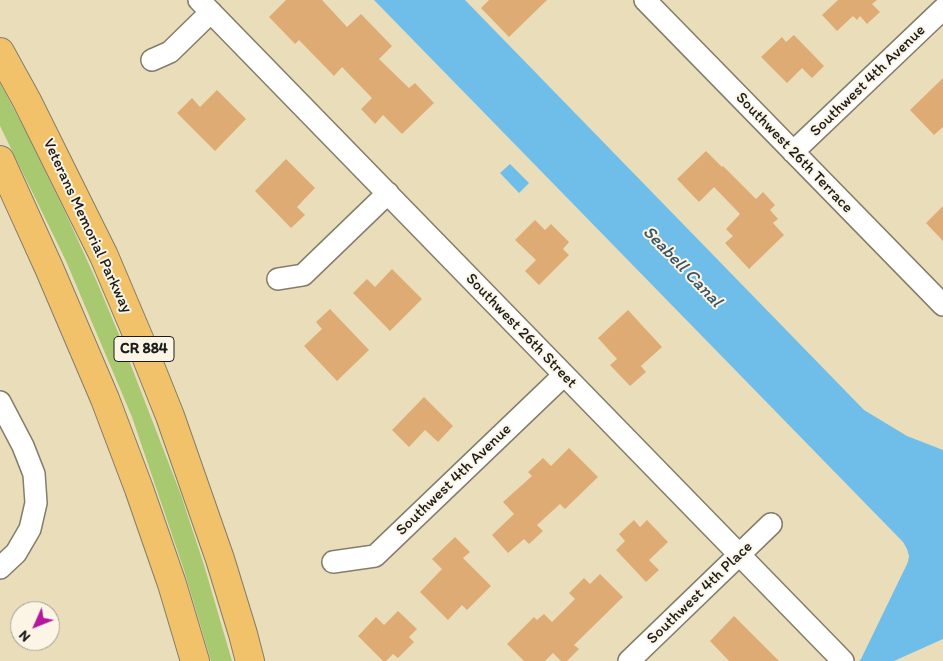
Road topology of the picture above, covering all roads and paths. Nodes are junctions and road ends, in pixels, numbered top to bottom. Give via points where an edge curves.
1 (645, 0) edge
2 (205, 6) edge
3 (943, 9) edge
4 (0, 52) edge
5 (152, 60) dead end
6 (793, 152) junction
7 (0, 160) edge
8 (388, 193) junction
9 (0, 204) edge
10 (278, 279) dead end
11 (943, 305) edge
12 (564, 375) junction
13 (0, 402) edge
14 (771, 524) dead end
15 (740, 554) junction
16 (333, 562) dead end
17 (0, 568) edge
18 (172, 584) junction
19 (195, 661) edge
20 (250, 661) edge
21 (629, 661) edge
22 (843, 661) edge

1 - 6 street, Southwest 26th Terrace
2 - 5 street via 170,52
2 - 8 street, Southwest 26th Street
3 - 6 street, Southwest 4th Avenue
4 - 20 highway, Veterans Memorial Parkway / CR 884 via 104,256 140,341 220,560
6 - 11 street, Southwest 26th Terrace
7 - 18 highway, CR 884 via 105,399
8 - 10 street via 303,275
8 - 12 street, Southwest 26th Street
9 - 18 highway via 31,268 125,498
12 - 15 street, Southwest 26th Street
12 - 16 street, Southwest 4th Avenue via 374,556
13 - 17 street via 34,474 36,503 30,529 16,553
14 - 15 street, Southwest 4th Place
15 - 21 street, Southwest 4th Place
15 - 22 street, Southwest 26th Street
18 - 19 highway, CR 884

